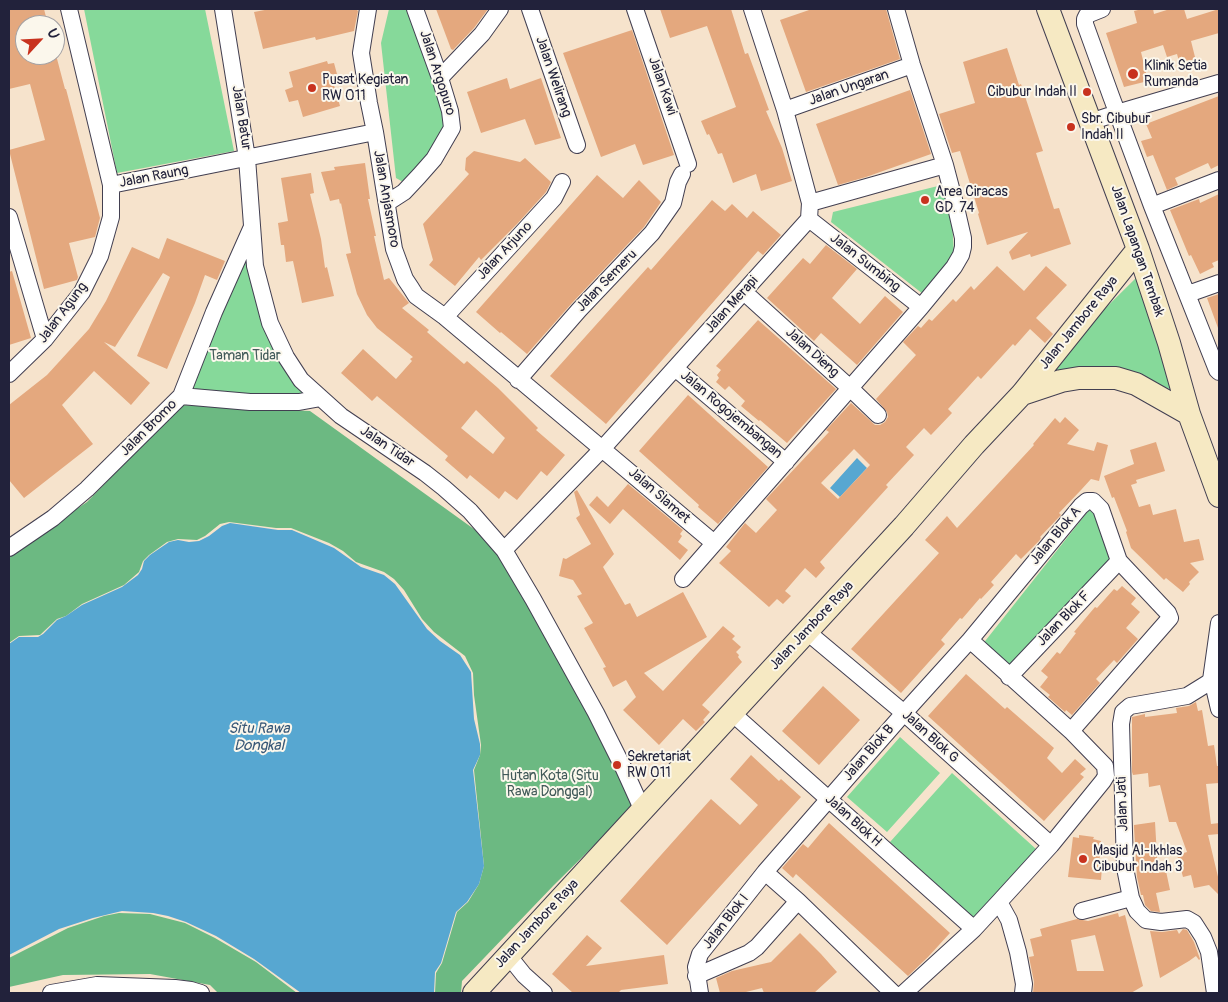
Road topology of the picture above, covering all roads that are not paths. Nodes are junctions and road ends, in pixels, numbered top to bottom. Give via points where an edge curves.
1 (69, 9) edge
2 (223, 9) edge
3 (368, 9) edge
4 (416, 9) edge
5 (500, 9) edge
6 (530, 9) edge
7 (635, 9) edge
8 (752, 9) edge
9 (896, 9) edge
10 (1048, 9) edge
11 (1102, 9) edge
12 (912, 65) junction
13 (440, 78) junction
14 (1219, 83) edge
15 (786, 110) junction
16 (1117, 113) junction
17 (1090, 122) junction
18 (375, 132) junction
19 (577, 145) dead end
20 (246, 158) junction
21 (945, 165) junction
22 (685, 169) joint
23 (1219, 180) edge
24 (562, 182) dead end
25 (111, 185) junction
26 (387, 203) junction
27 (1152, 206) junction
28 (810, 211) junction
29 (9, 217) edge
30 (251, 229) junction
31 (1138, 249) junction
32 (1219, 282) edge
33 (744, 292) junction
34 (1188, 294) junction
35 (921, 307) junction
36 (445, 317) junction
37 (45, 339) junction
38 (675, 368) junction
39 (1219, 372) edge
40 (9, 374) edge
41 (518, 380) junction
42 (850, 388) junction
43 (1022, 394) junction
44 (181, 396) junction
45 (321, 398) junction
46 (1189, 414) junction
47 (878, 415) dead end
48 (603, 448) junction
49 (1213, 459) edge
50 (786, 462) junction
51 (1219, 496) edge
52 (714, 544) junction
53 (9, 548) edge
54 (504, 550) junction
55 (1119, 561) junction
56 (683, 579) dead end
57 (1219, 623) edge
58 (806, 631) junction
59 (970, 640) junction
60 (1009, 676) junction
61 (1211, 680) junction
62 (1219, 709) edge
63 (732, 713) junction
64 (904, 714) junction
65 (1071, 731) junction
66 (829, 800) junction
67 (643, 811) junction
68 (1051, 845) junction
69 (765, 872) junction
70 (1131, 898) junction
71 (798, 901) junction
72 (1003, 908) junction
73 (1082, 911) dead end
74 (974, 929) junction
75 (508, 955) junction
76 (696, 976) junction
77 (51, 993) edge
78 (201, 993) edge
79 (474, 993) edge
80 (544, 993) edge
81 (700, 993) edge
82 (893, 993) edge
83 (904, 993) edge
84 (1024, 993) edge
85 (1214, 993) edge

1 - 25 street, Jalan Raung
2 - 20 street, Jalan Batur
3 - 18 street, Jalan Anjasmoro via 361,53
4 - 13 street, Jalan Argopuro
5 - 13 street via 482,34
6 - 19 street, Jalan Welirang
7 - 22 street, Jalan Kawi
8 - 15 street
9 - 12 street
10 - 17 street, Jalan Lapangan Tembak
11 - 16 street via 1085,19
12 - 15 street, Jalan Ungaran
12 - 21 street
13 - 26 street, Jalan Argopuro via 452,128 424,170 404,192
14 - 16 street
15 - 28 street
16 - 17 street
16 - 27 street
17 - 31 street, Jalan Lapangan Tembak
18 - 20 street, Jalan Raung
18 - 26 street, Jalan Anjasmoro
20 - 25 street, Jalan Raung
20 - 30 street, Jalan Batur
21 - 28 street
21 - 35 street via 963,247 954,267
22 - 41 street, Jalan Semeru via 673,204 652,233
23 - 27 street
24 - 36 street, Jalan Arjuno via 554,198
25 - 37 street, Jalan Agung via 111,218 100,256 82,292
26 - 36 street, Jalan Anjasmoro via 392,243 405,279 416,296
27 - 34 street
28 - 33 street, Jalan Merapi
28 - 35 street, Jalan Sumbing
29 - 37 street
30 - 44 street
30 - 45 street, Jalan Tidar via 255,266 270,323 301,380
31 - 43 street, Jalan Jambore Raya
31 - 46 street, Jalan Lapangan Tembak
32 - 34 street
33 - 38 street, Jalan Merapi
33 - 42 street, Jalan Dieng
34 - 39 street
35 - 42 street
36 - 41 street, Jalan Anjasmoro
37 - 40 street, Jalan Agung
38 - 48 street, Jalan Merapi
38 - 50 street, Jalan Rogojembangan
41 - 48 street, Jalan Anjasmoro
42 - 47 street, Jalan Dieng
42 - 50 street
43 - 46 street via 1061,381 1116,378 1136,384
43 - 58 street, Jalan Jambore Raya
44 - 45 street, Jalan Bromo via 250,402 299,402
44 - 53 street, Jalan Bromo via 87,489 53,518
45 - 54 street, Jalan Tidar via 341,416 444,488
46 - 49 street, Jalan Lapangan Tembak
48 - 52 street, Jalan Slamet
48 - 54 street, Jalan Merapi
49 - 51 street, Jalan Lapangan Tembak
50 - 52 street
52 - 56 street
54 - 67 street, Jalan Tidar via 596,713
55 - 59 street, Jalan Blok A via 1101,509 1087,501
55 - 60 street, Jalan Blok F
55 - 65 street, Jalan Blok A via 1170,618
57 - 61 street
58 - 63 street, Jalan Jambore Raya
58 - 64 street, Jalan Blok G
59 - 60 street
59 - 64 street, Jalan Blok B
60 - 65 street
61 - 62 street
61 - 70 street, Jalan Jati via 1187,696 1130,706 1121,716 1125,868
63 - 66 street, Jalan Blok H
63 - 67 street, Jalan Jambore Raya
64 - 66 street, Jalan Blok B
64 - 68 street, Jalan Blok G
65 - 68 street via 1105,766 1106,771 1103,782
66 - 69 street, Jalan Blok B
66 - 74 street, Jalan Blok H
67 - 75 street, Jalan Jambore Raya
68 - 72 street
69 - 71 street
69 - 76 street, Jalan Blok I via 700,954
70 - 73 street
70 - 85 street, Jalan Jati via 1146,920 1186,919 1194,923 1209,952
71 - 76 street, Jalan Blok I via 749,953
71 - 82 street
72 - 74 street
72 - 84 street via 1022,968
74 - 83 street
75 - 79 street, Jalan Jambore Raya
75 - 80 street
76 - 81 street, Jalan Blok I
77 - 78 street via 97,985 175,988

